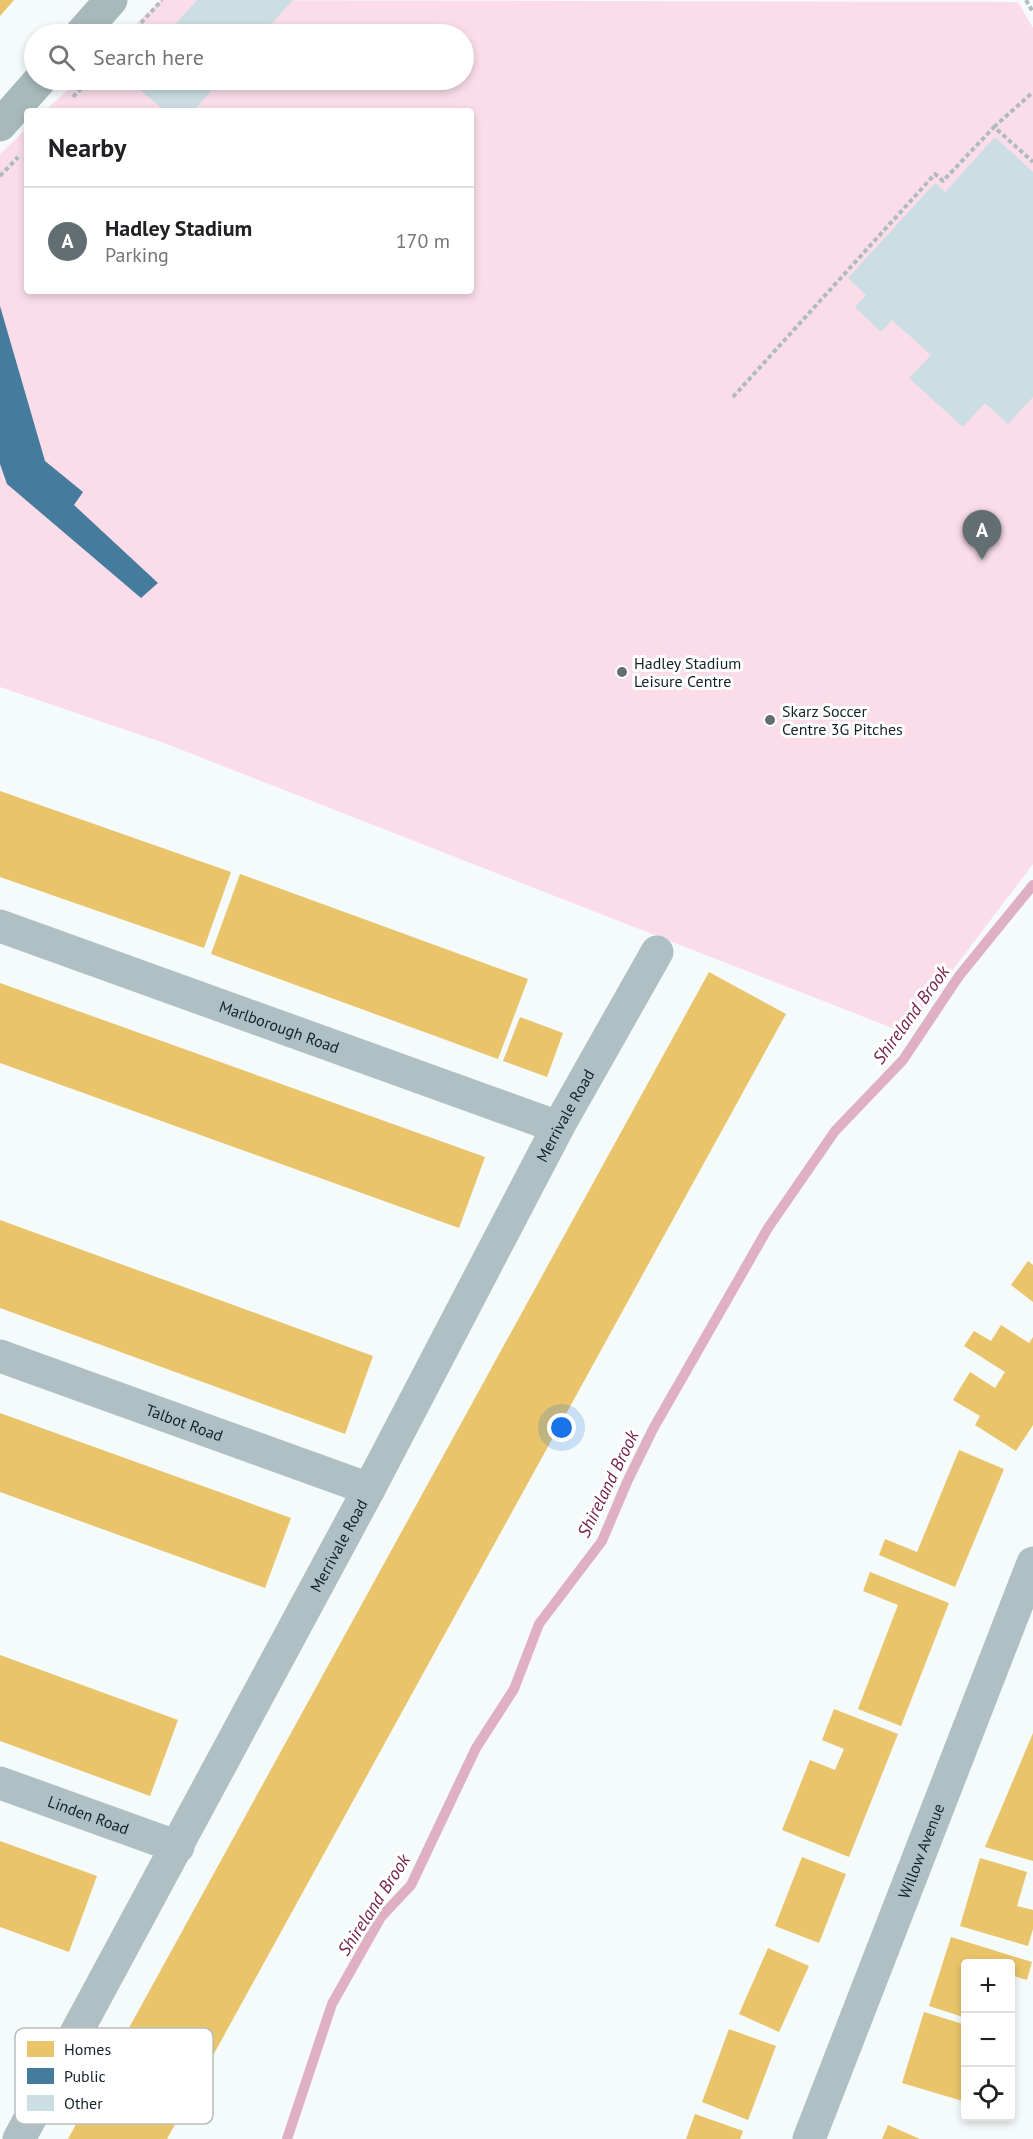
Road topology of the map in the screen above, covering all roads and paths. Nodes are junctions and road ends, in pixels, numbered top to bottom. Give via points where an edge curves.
1 (111, 0) edge
2 (162, 0) edge
3 (1026, 0) edge
4 (1031, 5) edge
5 (1033, 12) edge
6 (90, 24) edge
7 (140, 24) edge
8 (31, 90) edge
9 (1033, 92) edge
10 (0, 125) edge
11 (994, 127) junction
12 (20, 154) dead end
13 (1033, 162) edge
14 (0, 176) edge
15 (733, 397) dead end
16 (0, 926) edge
17 (657, 952) dead end
18 (558, 1127) junction
19 (0, 1356) edge
20 (369, 1489) junction
21 (1033, 1563) edge
22 (0, 1783) edge
23 (178, 1847) junction
24 (80, 2028) edge
25 (28, 2124) edge
26 (20, 2139) edge
27 (809, 2139) edge

1 - 6 main road
2 - 7 path
3 - 4 path
4 - 5 path
8 - 10 main road
9 - 11 path
11 - 13 path
11 - 15 path via 944,181 935,174
12 - 14 path
16 - 18 street, Marlborough Road
17 - 18 street, Merrivale Road
18 - 20 street, Merrivale Road
19 - 20 street, Talbot Road
20 - 23 street, Merrivale Road
21 - 27 street, Willow Avenue
22 - 23 street, Linden Road
23 - 24 street, Merrivale Road
25 - 26 street, Merrivale Road

